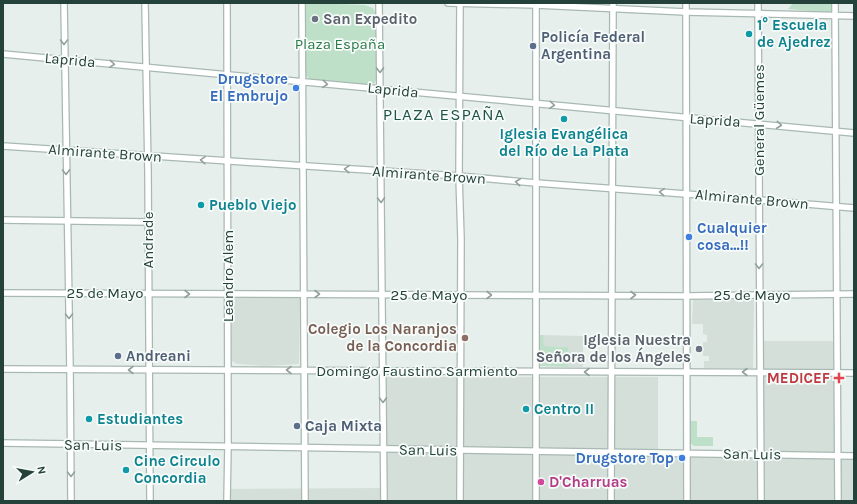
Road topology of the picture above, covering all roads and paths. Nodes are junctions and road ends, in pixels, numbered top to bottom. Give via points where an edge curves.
1 (64, 3) edge
2 (145, 3) edge
3 (227, 3) edge
4 (302, 3) edge
5 (379, 3) edge
6 (448, 3) edge
7 (460, 3) edge
8 (686, 3) edge
9 (758, 3) edge
10 (835, 3) edge
11 (536, 4) edge
12 (613, 6) edge
13 (686, 12) junction
14 (758, 13) junction
15 (835, 16) junction
16 (854, 16) edge
17 (3, 54) edge
18 (64, 59) junction
19 (147, 67) junction
20 (227, 74) junction
21 (302, 82) junction
22 (380, 89) junction
23 (459, 97) junction
24 (536, 103) junction
25 (613, 110) junction
26 (686, 118) junction
27 (759, 123) junction
28 (835, 131) junction
29 (854, 133) edge
30 (3, 146) edge
31 (66, 150) junction
32 (147, 156) junction
33 (227, 161) junction
34 (303, 166) junction
35 (380, 171) junction
36 (459, 176) junction
37 (536, 184) junction
38 (613, 189) junction
39 (686, 194) junction
40 (759, 200) junction
41 (836, 207) junction
42 (854, 208) edge
43 (3, 220) edge
44 (67, 221) junction
45 (148, 222) junction
46 (3, 293) edge
47 (69, 293) junction
48 (148, 293) junction
49 (228, 294) junction
50 (304, 294) junction
51 (381, 294) junction
52 (836, 294) junction
53 (854, 294) edge
54 (460, 295) junction
55 (536, 295) junction
56 (612, 295) junction
57 (759, 295) junction
58 (686, 296) junction
59 (3, 369) edge
60 (70, 369) junction
61 (149, 370) junction
62 (228, 370) junction
63 (305, 370) junction
64 (383, 371) junction
65 (460, 371) junction
66 (536, 372) junction
67 (612, 372) junction
68 (686, 372) junction
69 (760, 372) junction
70 (837, 373) junction
71 (854, 373) edge
72 (3, 443) edge
73 (71, 444) junction
74 (149, 446) junction
75 (228, 446) junction
76 (305, 448) junction
77 (384, 449) junction
78 (460, 451) junction
79 (536, 452) junction
80 (612, 452) junction
81 (687, 453) junction
82 (761, 454) junction
83 (837, 455) junction
84 (854, 456) edge
85 (71, 501) edge
86 (150, 501) edge
87 (227, 501) edge
88 (305, 501) edge
89 (384, 501) edge
90 (460, 501) edge
91 (536, 501) edge
92 (611, 501) edge
93 (687, 501) edge
94 (761, 501) edge
95 (838, 501) edge

1 -> 18 street
2 - 19 street, Andrade
3 - 20 street, Leandro Alem
4 - 21 street
5 -> 22 street
6 - 7 street
7 - 11 street
7 - 23 street
8 - 13 street
9 - 14 street, General Güemes
10 - 15 street
11 - 12 street
11 - 24 street
12 - 13 street
12 - 25 street
13 - 14 street
13 - 26 street
14 - 15 street
14 - 27 street, General Güemes
15 - 16 street
15 - 28 street
17 - 18 street, Laprida
18 -> 19 street, Laprida
18 - 31 street
19 - 20 street, Laprida
19 - 32 street, Andrade
20 - 21 street, Laprida
20 - 33 street, Leandro Alem
21 -> 22 street, Laprida
21 - 34 street
22 - 23 street, Laprida
22 - 35 street
23 - 24 street, Laprida
23 - 36 street
24 -> 25 street, Laprida
24 - 37 street
25 - 26 street, Laprida
25 - 38 street
26 - 27 street, Laprida
26 - 39 street
27 -> 28 street, Laprida
27 - 40 street, General Güemes
28 - 29 street, Laprida
28 - 41 street
30 - 31 street, Almirante Brown
31 - 32 street, Almirante Brown
31 -> 44 street
33 -> 32 street, Almirante Brown
32 - 45 street, Andrade
33 - 34 street, Almirante Brown
33 - 49 street, Leandro Alem
35 -> 34 street, Almirante Brown
34 - 50 street
35 - 36 street, Almirante Brown
35 -> 51 street
37 -> 36 street, Almirante Brown
36 - 54 street
37 - 38 street, Almirante Brown
37 - 55 street
39 -> 38 street, Almirante Brown
38 - 56 street
39 - 40 street, Almirante Brown
39 - 58 street
40 - 41 street, Almirante Brown
40 -> 57 street, General Güemes
41 - 42 street, Almirante Brown
41 - 52 street
43 - 44 street
44 - 45 street
44 - 47 street
45 - 48 street, Andrade
46 - 47 street, 25 de Mayo
47 - 48 street, 25 de Mayo
47 -> 60 street
48 -> 49 street, 25 de Mayo
48 - 61 street, Andrade
49 - 50 street, 25 de Mayo
49 - 62 street, Leandro Alem
50 -> 51 street, 25 de Mayo
50 - 63 street
51 - 54 street, 25 de Mayo
51 - 64 street
52 - 53 street, 25 de Mayo
52 - 57 street, 25 de Mayo
52 - 70 street
54 -> 55 street, 25 de Mayo
54 - 65 street
55 - 56 street, 25 de Mayo
55 - 66 street
56 -> 58 street, 25 de Mayo
56 - 67 street
57 - 58 street, 25 de Mayo
57 - 69 street, General Güemes
58 - 68 street
59 - 60 street, Domingo Faustino Sarmiento
61 -> 60 street, Domingo Faustino Sarmiento
60 - 73 street
61 - 62 street, Domingo Faustino Sarmiento
61 - 74 street, Andrade
63 -> 62 street, Domingo Faustino Sarmiento
62 - 75 street, Leandro Alem
63 - 64 street, Domingo Faustino Sarmiento
63 - 76 street
64 - 65 street, Domingo Faustino Sarmiento
64 -> 77 street
65 - 66 street, Domingo Faustino Sarmiento
65 - 78 street
67 -> 66 street, Domingo Faustino Sarmiento
66 - 79 street
67 - 68 street, Domingo Faustino Sarmiento
67 - 80 street
69 -> 68 street, Domingo Faustino Sarmiento
68 - 81 street
69 - 70 street, Domingo Faustino Sarmiento
69 - 82 street, General Güemes
70 - 71 street, Domingo Faustino Sarmiento
70 - 83 street
72 - 73 street, San Luis
73 - 74 street, San Luis
73 -> 85 street
74 - 75 street, San Luis
74 - 86 street, Andrade
75 - 76 street, San Luis
75 - 87 street, Leandro Alem
76 - 77 street, San Luis
76 - 88 street
77 - 78 street, San Luis
77 - 89 street
78 - 79 street, San Luis
78 - 90 street
79 - 80 street, San Luis
79 - 91 street
80 - 81 street, San Luis
80 - 92 street
81 - 82 street, San Luis
81 - 93 street
82 - 83 street, San Luis
82 - 94 street, General Güemes
83 - 84 street, San Luis
83 - 95 street

